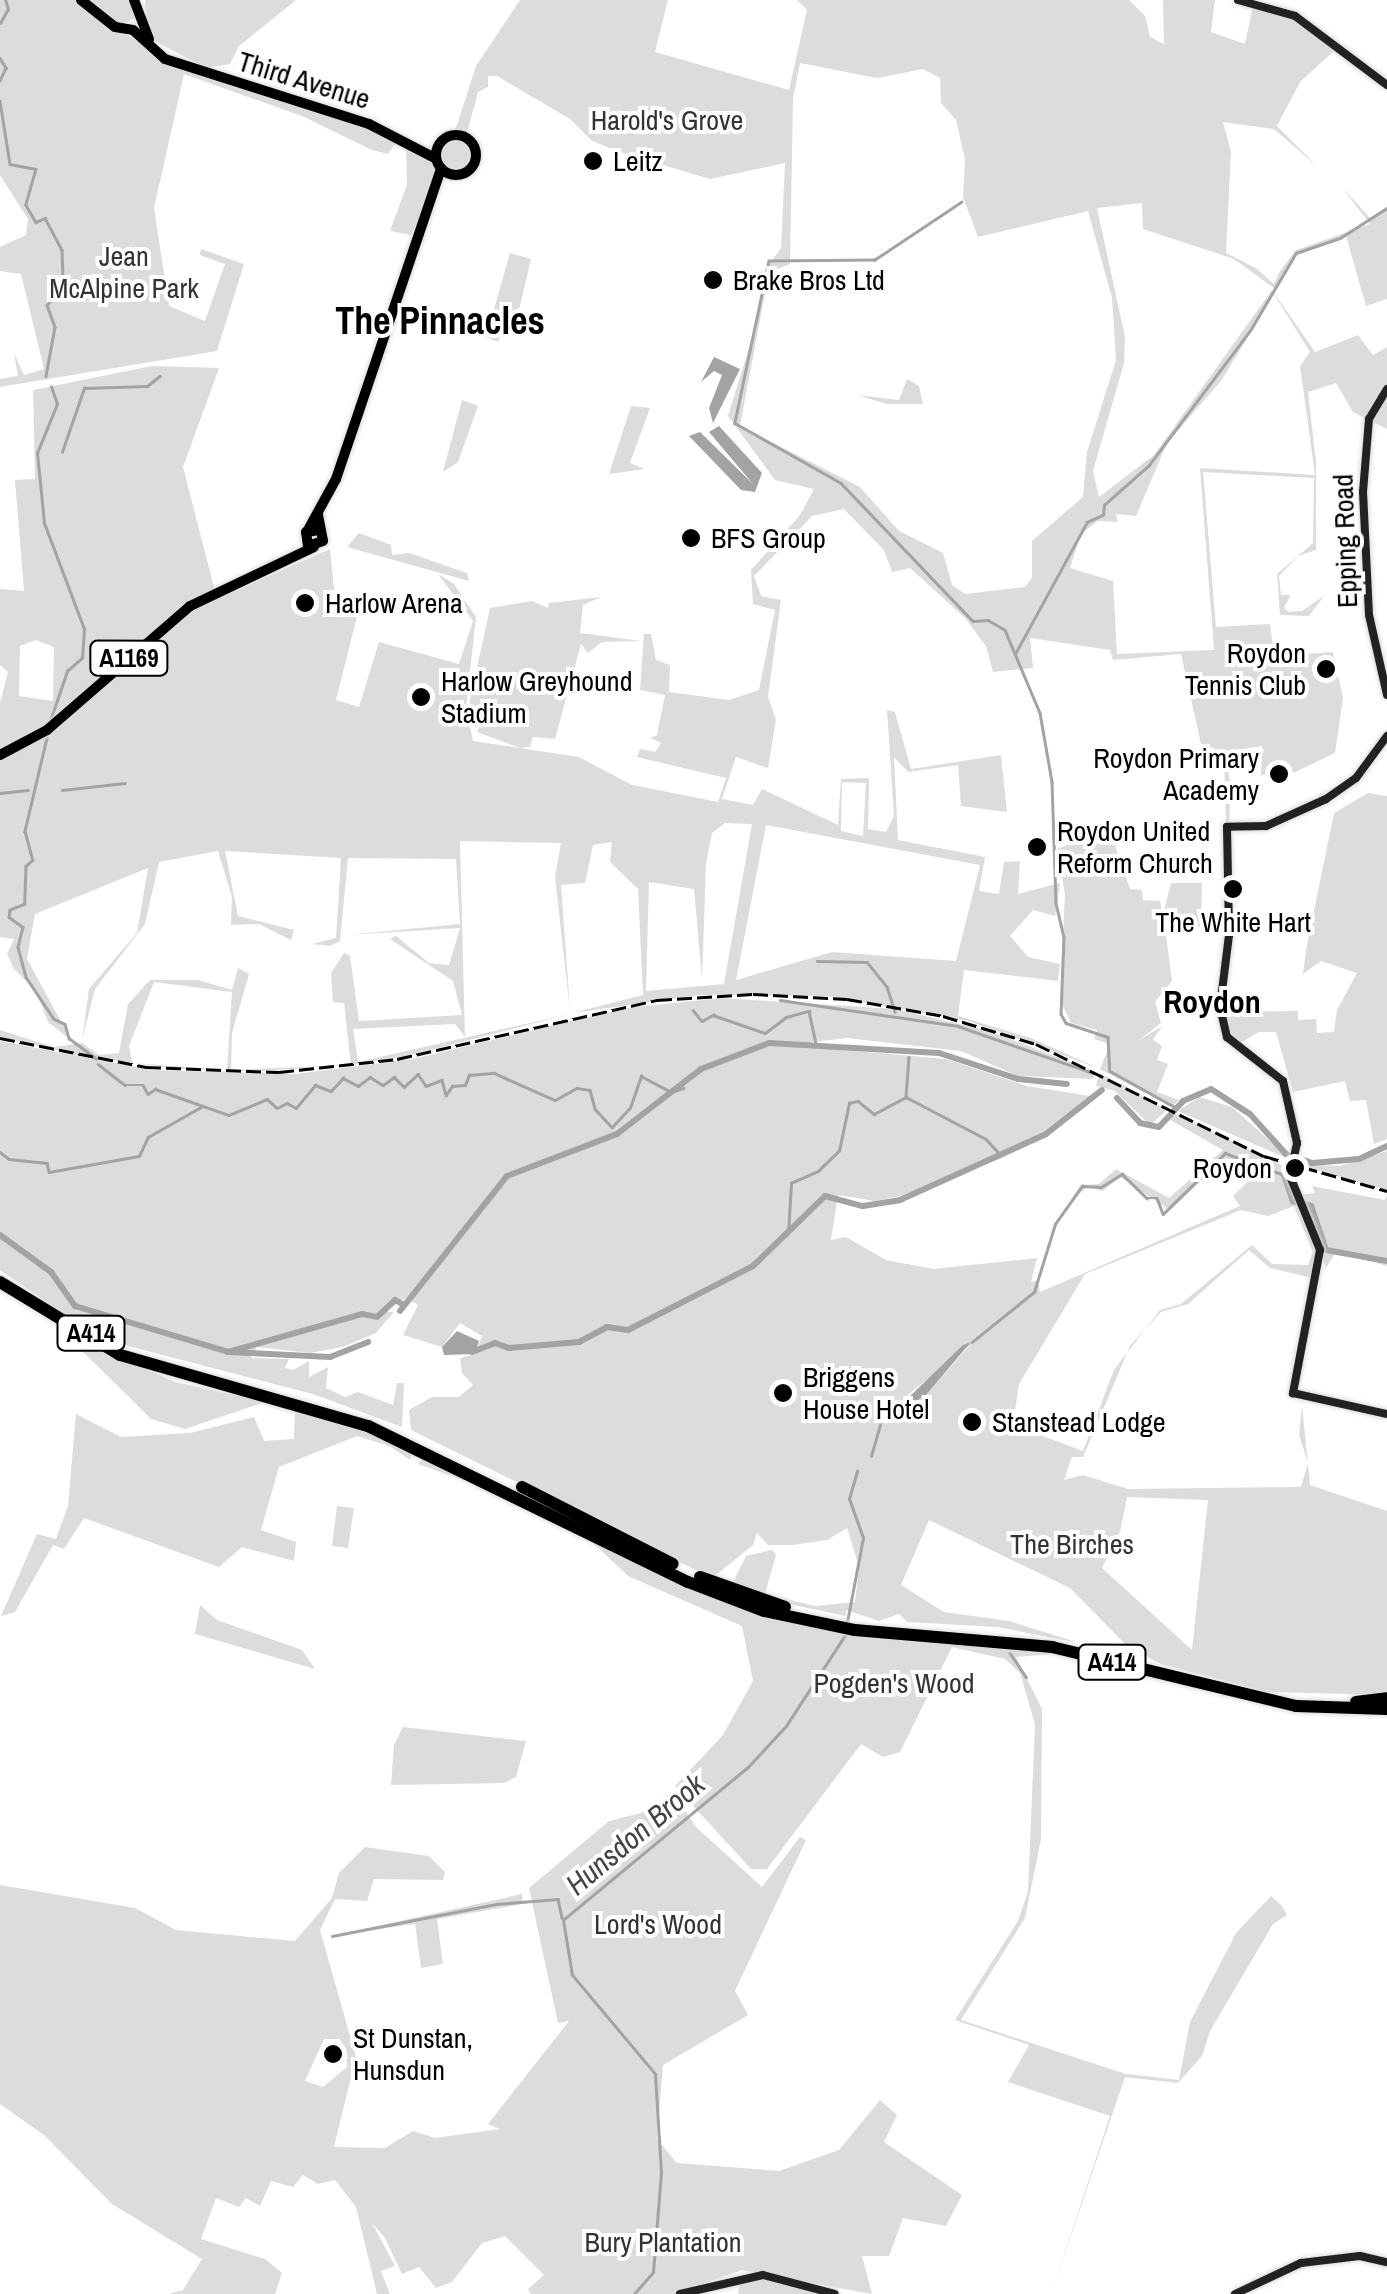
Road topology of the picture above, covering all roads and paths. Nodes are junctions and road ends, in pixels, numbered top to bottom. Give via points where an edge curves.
1 (134, 0) edge
2 (1238, 0) edge
3 (83, 1) edge
4 (139, 16) junction
5 (127, 28) junction
6 (171, 60) junction
7 (1387, 85) edge
8 (437, 145) junction
9 (422, 146) junction
10 (438, 163) junction
11 (456, 173) junction
12 (439, 184) junction
13 (1387, 390) edge
14 (1387, 695) edge
15 (1387, 736) edge
16 (0, 755) edge
17 (0, 1274) edge
18 (0, 1282) edge
19 (1387, 1414) edge
20 (849, 1626) junction
21 (1387, 1705) edge
22 (1387, 2262) edge
23 (680, 2294) edge
24 (835, 2294) edge
25 (1235, 2294) edge

1 - 4 main road
2 - 7 main road via 1295,16
3 - 5 main road, Third Avenue via 114,27
4 - 5 main road
4 - 6 main road via 149,39
5 - 6 main road, Third Avenue
6 - 9 main road, Third Avenue
8 - 9 main road, Third Avenue
8 - 10 main road
8 - 11 main road via 456,137 476,149 474,163
9 - 10 main road, Third Avenue
10 - 11 main road
10 - 12 main road, A1169
11 - 12 main road
12 - 16 main road, A1169 via 311,537 173,618 76,707
13 - 14 main road, Epping Road via 1369,419 1363,498 1368,616
15 - 19 main road via 1356,778 1326,799 1266,826 1228,827 1222,1024 1232,1042 1283,1081 1300,1200 1322,1266 1292,1390 1298,1397
17 - 20 highway, A414 via 124,1349 355,1412 703,1578
18 - 20 highway, A414 via 76,1333 152,1368 317,1409 408,1442 700,1586
20 - 21 highway, A414 via 1017,1641 1241,1697
22 - 25 main road via 1360,2256 1312,2260
23 - 24 main road via 746,2276

